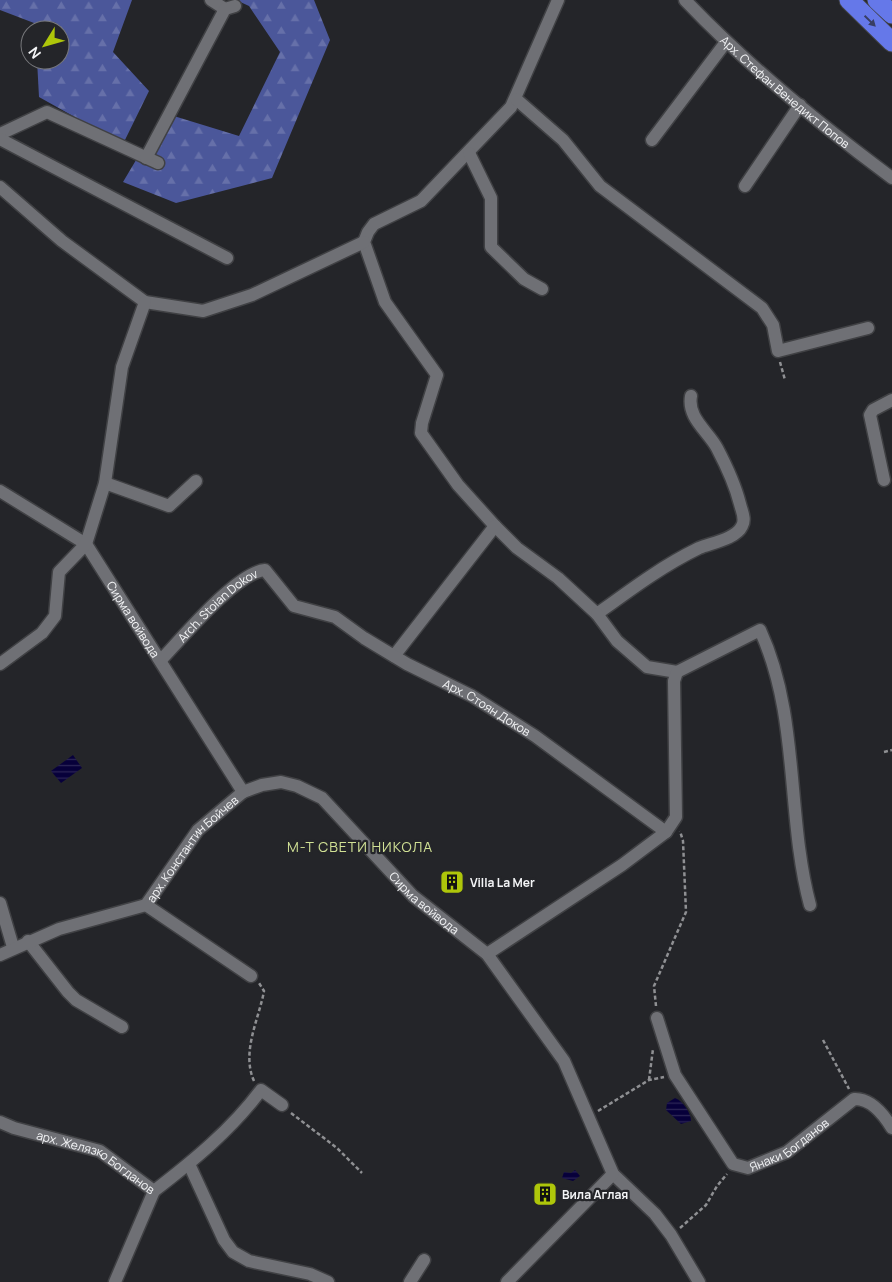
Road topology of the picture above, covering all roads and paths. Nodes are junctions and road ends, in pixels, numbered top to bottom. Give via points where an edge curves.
1 (211, 0) edge
2 (558, 0) edge
3 (685, 0) edge
4 (849, 0) edge
5 (877, 0) edge
6 (892, 14) edge
7 (726, 42) junction
8 (892, 42) edge
9 (516, 99) junction
10 (800, 105) junction
11 (0, 134) edge
12 (0, 139) edge
13 (652, 140) dead end
14 (469, 153) junction
15 (892, 178) edge
16 (745, 186) dead end
17 (0, 187) edge
18 (364, 242) junction
19 (227, 258) dead end
20 (542, 289) dead end
21 (145, 302) junction
22 (868, 328) dead end
23 (778, 351) junction
24 (785, 380) dead end
25 (691, 396) dead end
26 (892, 400) edge
27 (884, 480) dead end
28 (196, 481) dead end
29 (105, 483) junction
30 (0, 491) edge
31 (495, 526) junction
32 (86, 544) junction
33 (294, 606) joint
34 (597, 614) junction
35 (394, 656) junction
36 (161, 660) junction
37 (0, 664) edge
38 (677, 672) junction
39 (892, 750) edge
40 (884, 752) dead end
41 (243, 792) junction
42 (676, 817) junction
43 (666, 832) junction
44 (0, 903) edge
45 (146, 905) junction
46 (810, 905) dead end
47 (28, 941) junction
48 (13, 947) junction
49 (0, 954) edge
50 (487, 954) junction
51 (251, 976) joint
52 (657, 1018) joint
53 (122, 1027) dead end
54 (823, 1040) dead end
55 (654, 1044) dead end
56 (675, 1075) junction
57 (649, 1080) junction
58 (260, 1090) junction
59 (854, 1099) junction
60 (282, 1105) joint
61 (588, 1117) junction
62 (0, 1122) edge
63 (890, 1122) edge
64 (189, 1164) junction
65 (733, 1164) junction
66 (362, 1173) dead end
67 (613, 1174) junction
68 (154, 1191) junction
69 (671, 1235) junction
70 (424, 1260) dead end
71 (115, 1282) edge
72 (328, 1282) edge
73 (410, 1282) edge
74 (507, 1282) edge
75 (699, 1282) edge

1 - 11 street via 230,8 152,160 47,112
2 - 9 street
3 - 7 street, Арх. Стефан Венедикт Попов
4 -> 8 highway
5 - 6 highway
7 - 10 street, Арх. Стефан Венедикт Попов
7 - 13 street
9 - 14 street
9 - 23 street via 562,140 600,186 762,308 773,325
10 - 15 street, Арх. Стефан Венедикт Попов
10 - 16 street
12 - 19 street
14 - 18 street via 421,201 374,224
14 - 20 street via 491,198 491,247 524,279
17 - 21 street via 62,241
18 - 21 street via 252,295 203,311
18 - 31 street via 385,302 437,375 421,433 458,485
21 - 29 street via 122,367
22 - 23 street
23 - 24 path
25 - 34 street via 689,405 694,416 716,446 735,483 744,518 742,528 660,569
26 - 27 street via 870,415
28 - 29 street via 169,506
29 - 32 street
30 - 32 street, Сирма войвода
31 - 34 street
31 - 35 street
32 - 36 street, Сирма войвода
32 - 37 street via 59,572 55,616 42,633
33 - 35 street, Арх. Стоян Доков via 335,617
33 - 36 street, Arch. Stoian Dokov via 270,573 258,570 236,583
34 - 38 street via 617,641 647,667
35 - 43 street, Арх. Стоян Доков via 472,696 535,736
36 - 41 street, Сирма войвода
38 - 42 street via 674,681
38 - 46 street via 760,630 773,658 784,713 802,877
39 - 40 path
41 - 45 street, арх. Константин Бойчев via 198,830
41 - 50 street, Сирма войвода via 282,782 322,798 413,896
42 - 43 street
42 - 52 path via 683,840 686,912 654,986
43 - 50 street
44 - 48 street
45 - 47 street, арх. Константин Бойчев
45 - 51 street
47 - 48 street, арх. Константин Бойчев
47 - 53 street via 68,992
48 - 49 street, арх. Константин Бойчев
50 - 61 street, Сирма войвода via 564,1061
51 - 58 path via 264,991 249,1057 250,1070
52 - 56 street
54 - 59 path
55 - 57 path
56 - 57 path
56 - 65 street
57 - 61 path
58 - 60 street
58 - 64 street via 242,1116
59 - 63 street via 862,1098 870,1103
59 - 65 street, Янаки Богданов via 787,1152 748,1168
60 - 66 path via 337,1148
61 - 67 street, Сирма войвода
62 - 68 street, арх. Желязко Богданов via 100,1151
64 - 68 street
64 - 72 street via 224,1240 233,1252 249,1261 310,1274
65 - 69 path, Янаки Богданов via 706,1205
67 - 69 street, Сирма войвода
67 - 74 street
68 - 71 street, арх. Желязко Богданов
69 - 75 street, Сирма войвода
70 - 73 street

